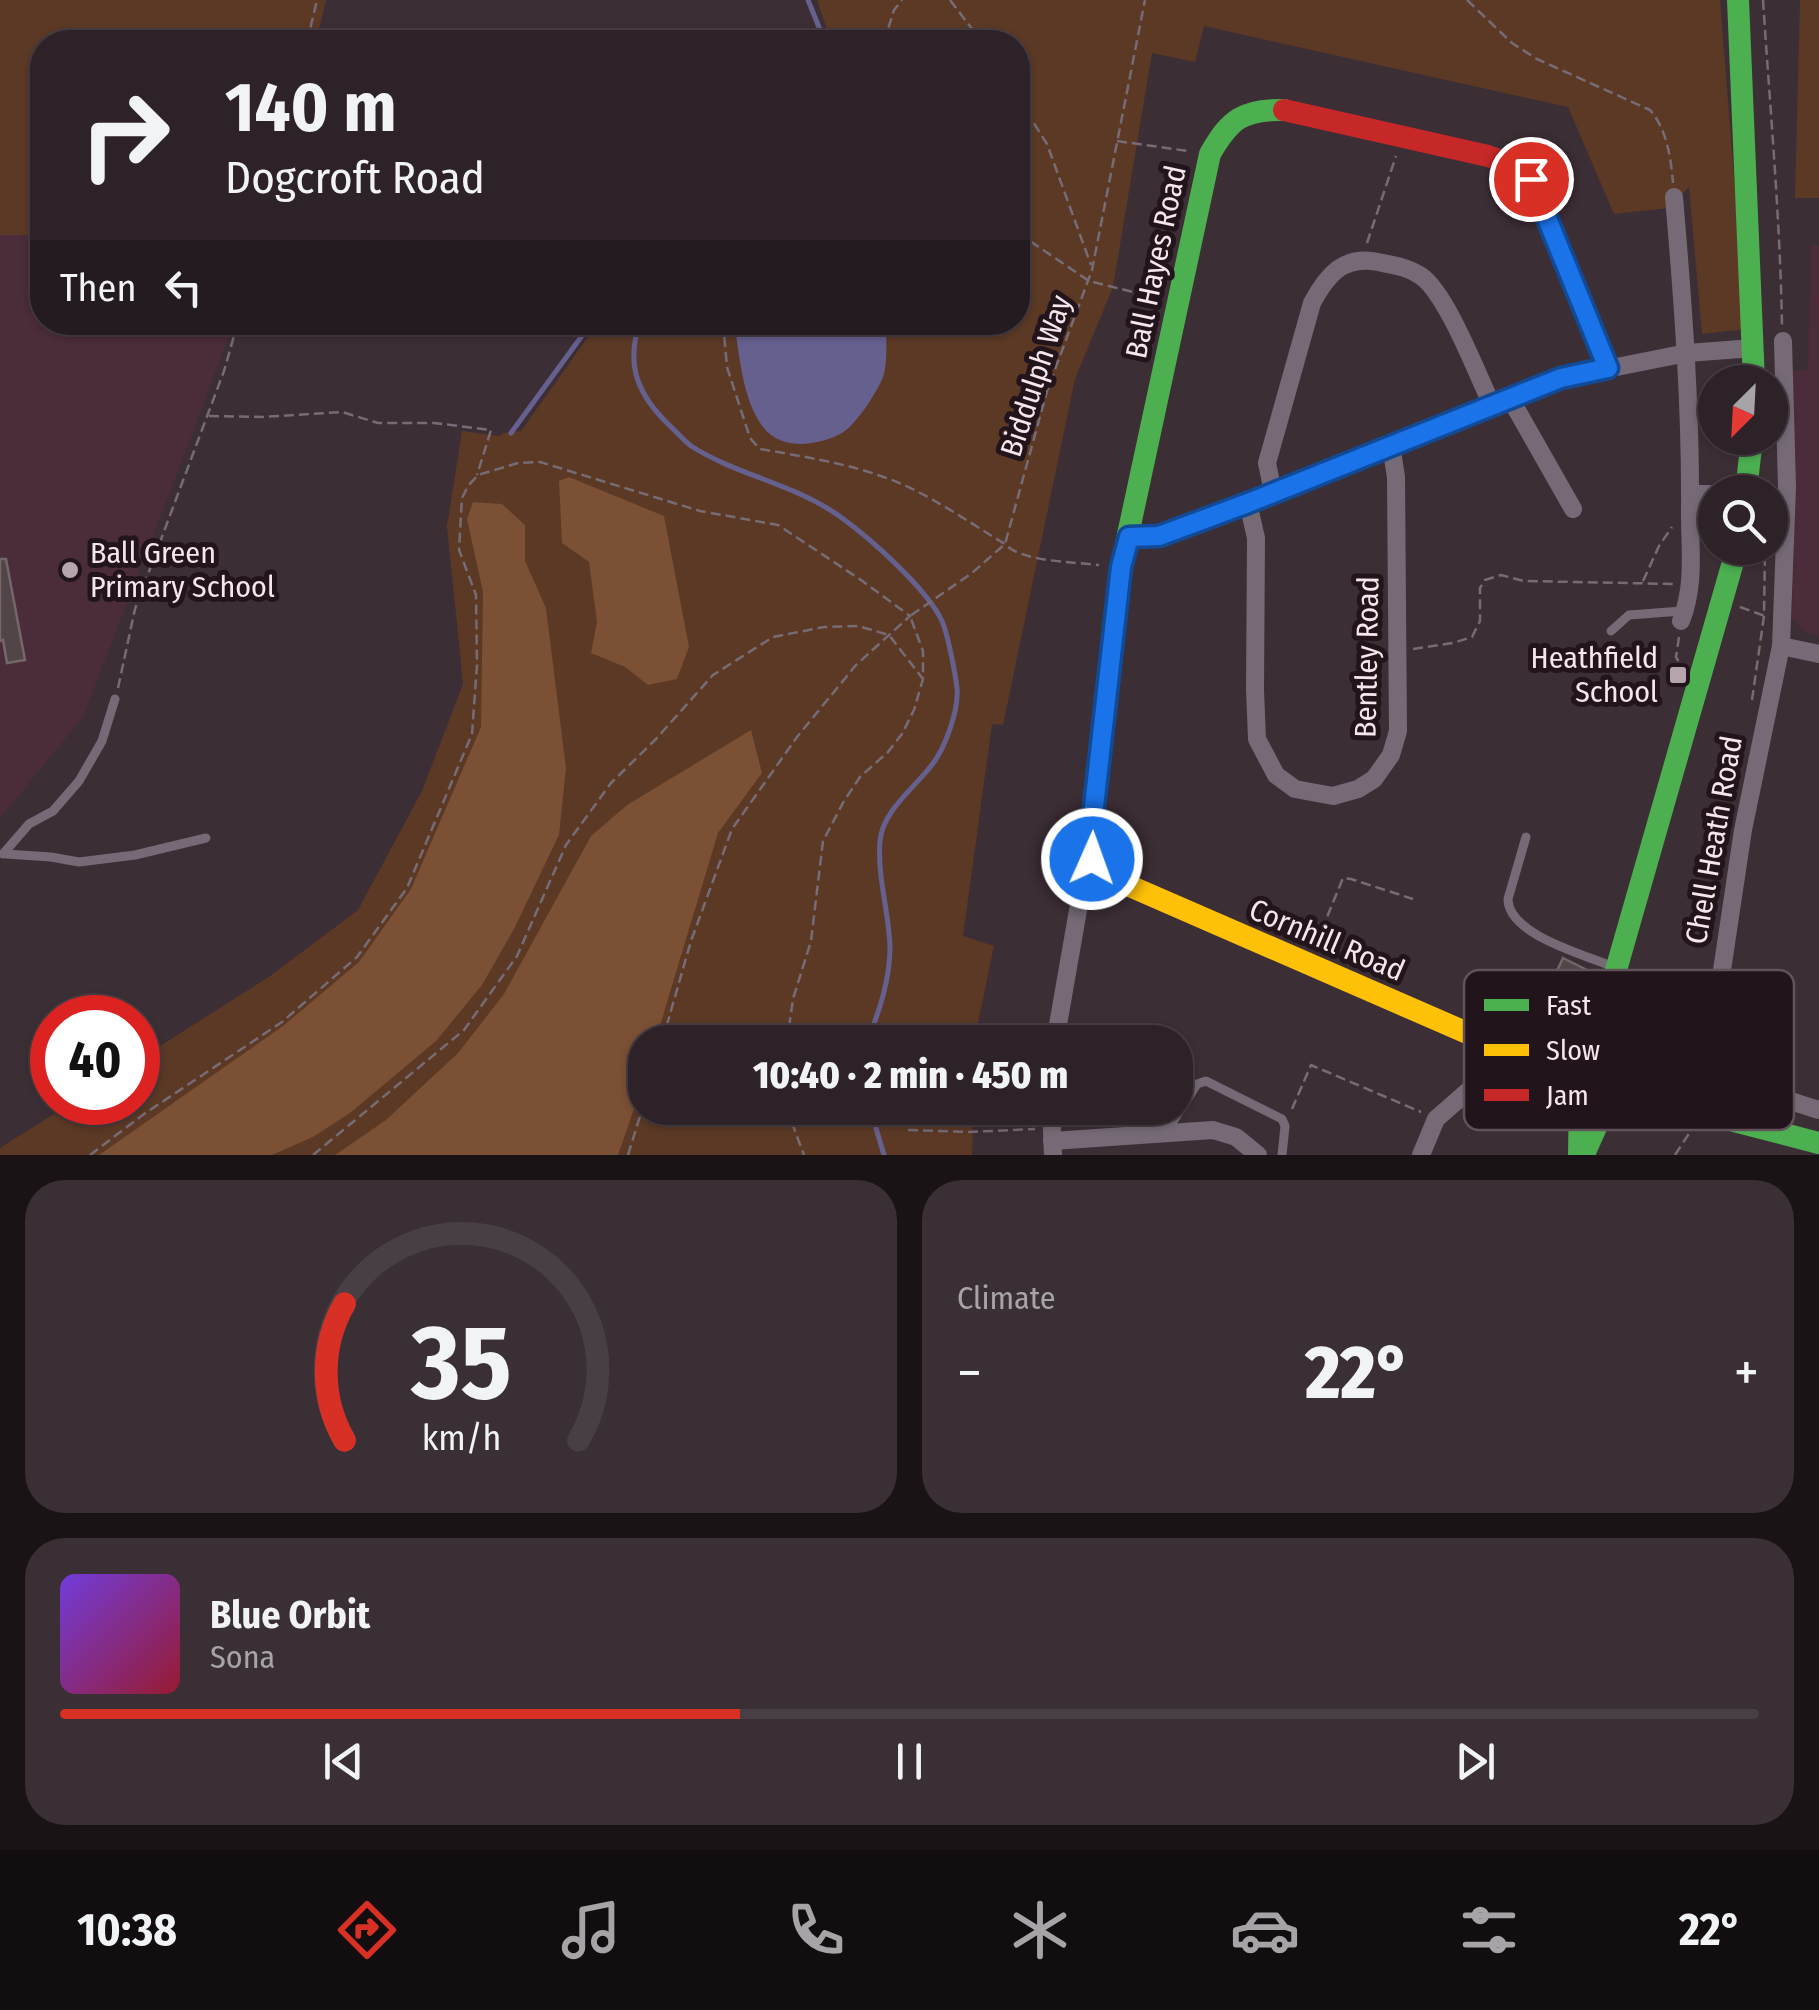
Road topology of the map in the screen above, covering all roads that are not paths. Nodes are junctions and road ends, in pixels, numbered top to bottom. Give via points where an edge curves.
1 (1738, 0) edge
2 (1674, 197) road end
3 (1783, 341) road end
4 (1754, 348) junction
5 (1687, 353) junction
6 (1754, 365) edge
7 (1608, 368) junction
8 (1510, 398) junction
9 (1492, 405) junction
10 (1391, 445) junction
11 (1787, 475) edge
12 (1273, 492) junction
13 (1690, 494) junction
14 (1698, 494) edge
15 (1248, 503) junction
16 (1573, 509) dead end
17 (1129, 537) junction
18 (1731, 565) edge
19 (1779, 565) edge
20 (1683, 616) joint
21 (1611, 632) dead end
22 (1781, 646) junction
23 (1819, 654) edge
24 (115, 699) road end
25 (206, 838) dead end
26 (1526, 838) dead end
27 (3, 854) edge
28 (1100, 871) junction
29 (1617, 968) joint
30 (1721, 970) edge
31 (1059, 1025) edge
32 (1464, 1032) edge
33 (1464, 1094) edge
34 (1794, 1100) edge
35 (1819, 1110) edge
36 (1586, 1130) edge
37 (1755, 1130) edge
38 (1167, 1131) junction
39 (1052, 1141) edge
40 (1805, 1146) edge
41 (1258, 1155) edge
42 (1282, 1155) edge
43 (1420, 1155) edge
44 (1582, 1155) edge

1 - 4 street
2 - 5 street
3 - 11 street, Chell Heath Road
4 - 5 street
4 - 6 street
5 - 7 street
5 - 13 street
7 - 8 street
7 - 17 street, Ball Hayes Road via 1531,179 1488,156 1290,110 1251,112 1224,128 1210,154
8 - 9 street
8 - 16 street
9 - 10 street
9 - 12 street via 1440,295 1424,278 1363,259 1334,270 1312,303 1267,463
10 - 12 street
10 - 15 street, Bentley Road via 1398,731 1391,755 1358,790 1333,796 1295,789 1276,775 1258,739 1256,538
12 - 15 street
13 - 14 street
13 - 20 street via 1692,585
15 - 17 street via 1159,536
17 - 28 street, Ball Hayes Road via 1090,842
18 - 29 street, Chell Heath Road
19 - 22 street, Chell Heath Road
20 - 21 lane via 1630,616
22 - 23 street
22 - 30 street, Chell Heath Road
24 - 27 lane via 79,781
25 - 27 lane via 79,862
26 - 29 lane via 1508,899 1514,918 1532,933
28 - 31 street via 1081,894
28 - 32 street, Cornhill Road
33 - 43 street via 1436,1119
34 - 35 street, Chell Heath Road
36 - 44 street, Chell Heath Road
37 - 40 street, Cornhill Road
38 - 39 street
38 - 41 street via 1213,1130 1236,1137
38 - 42 lane via 1197,1084 1206,1081 1283,1122

